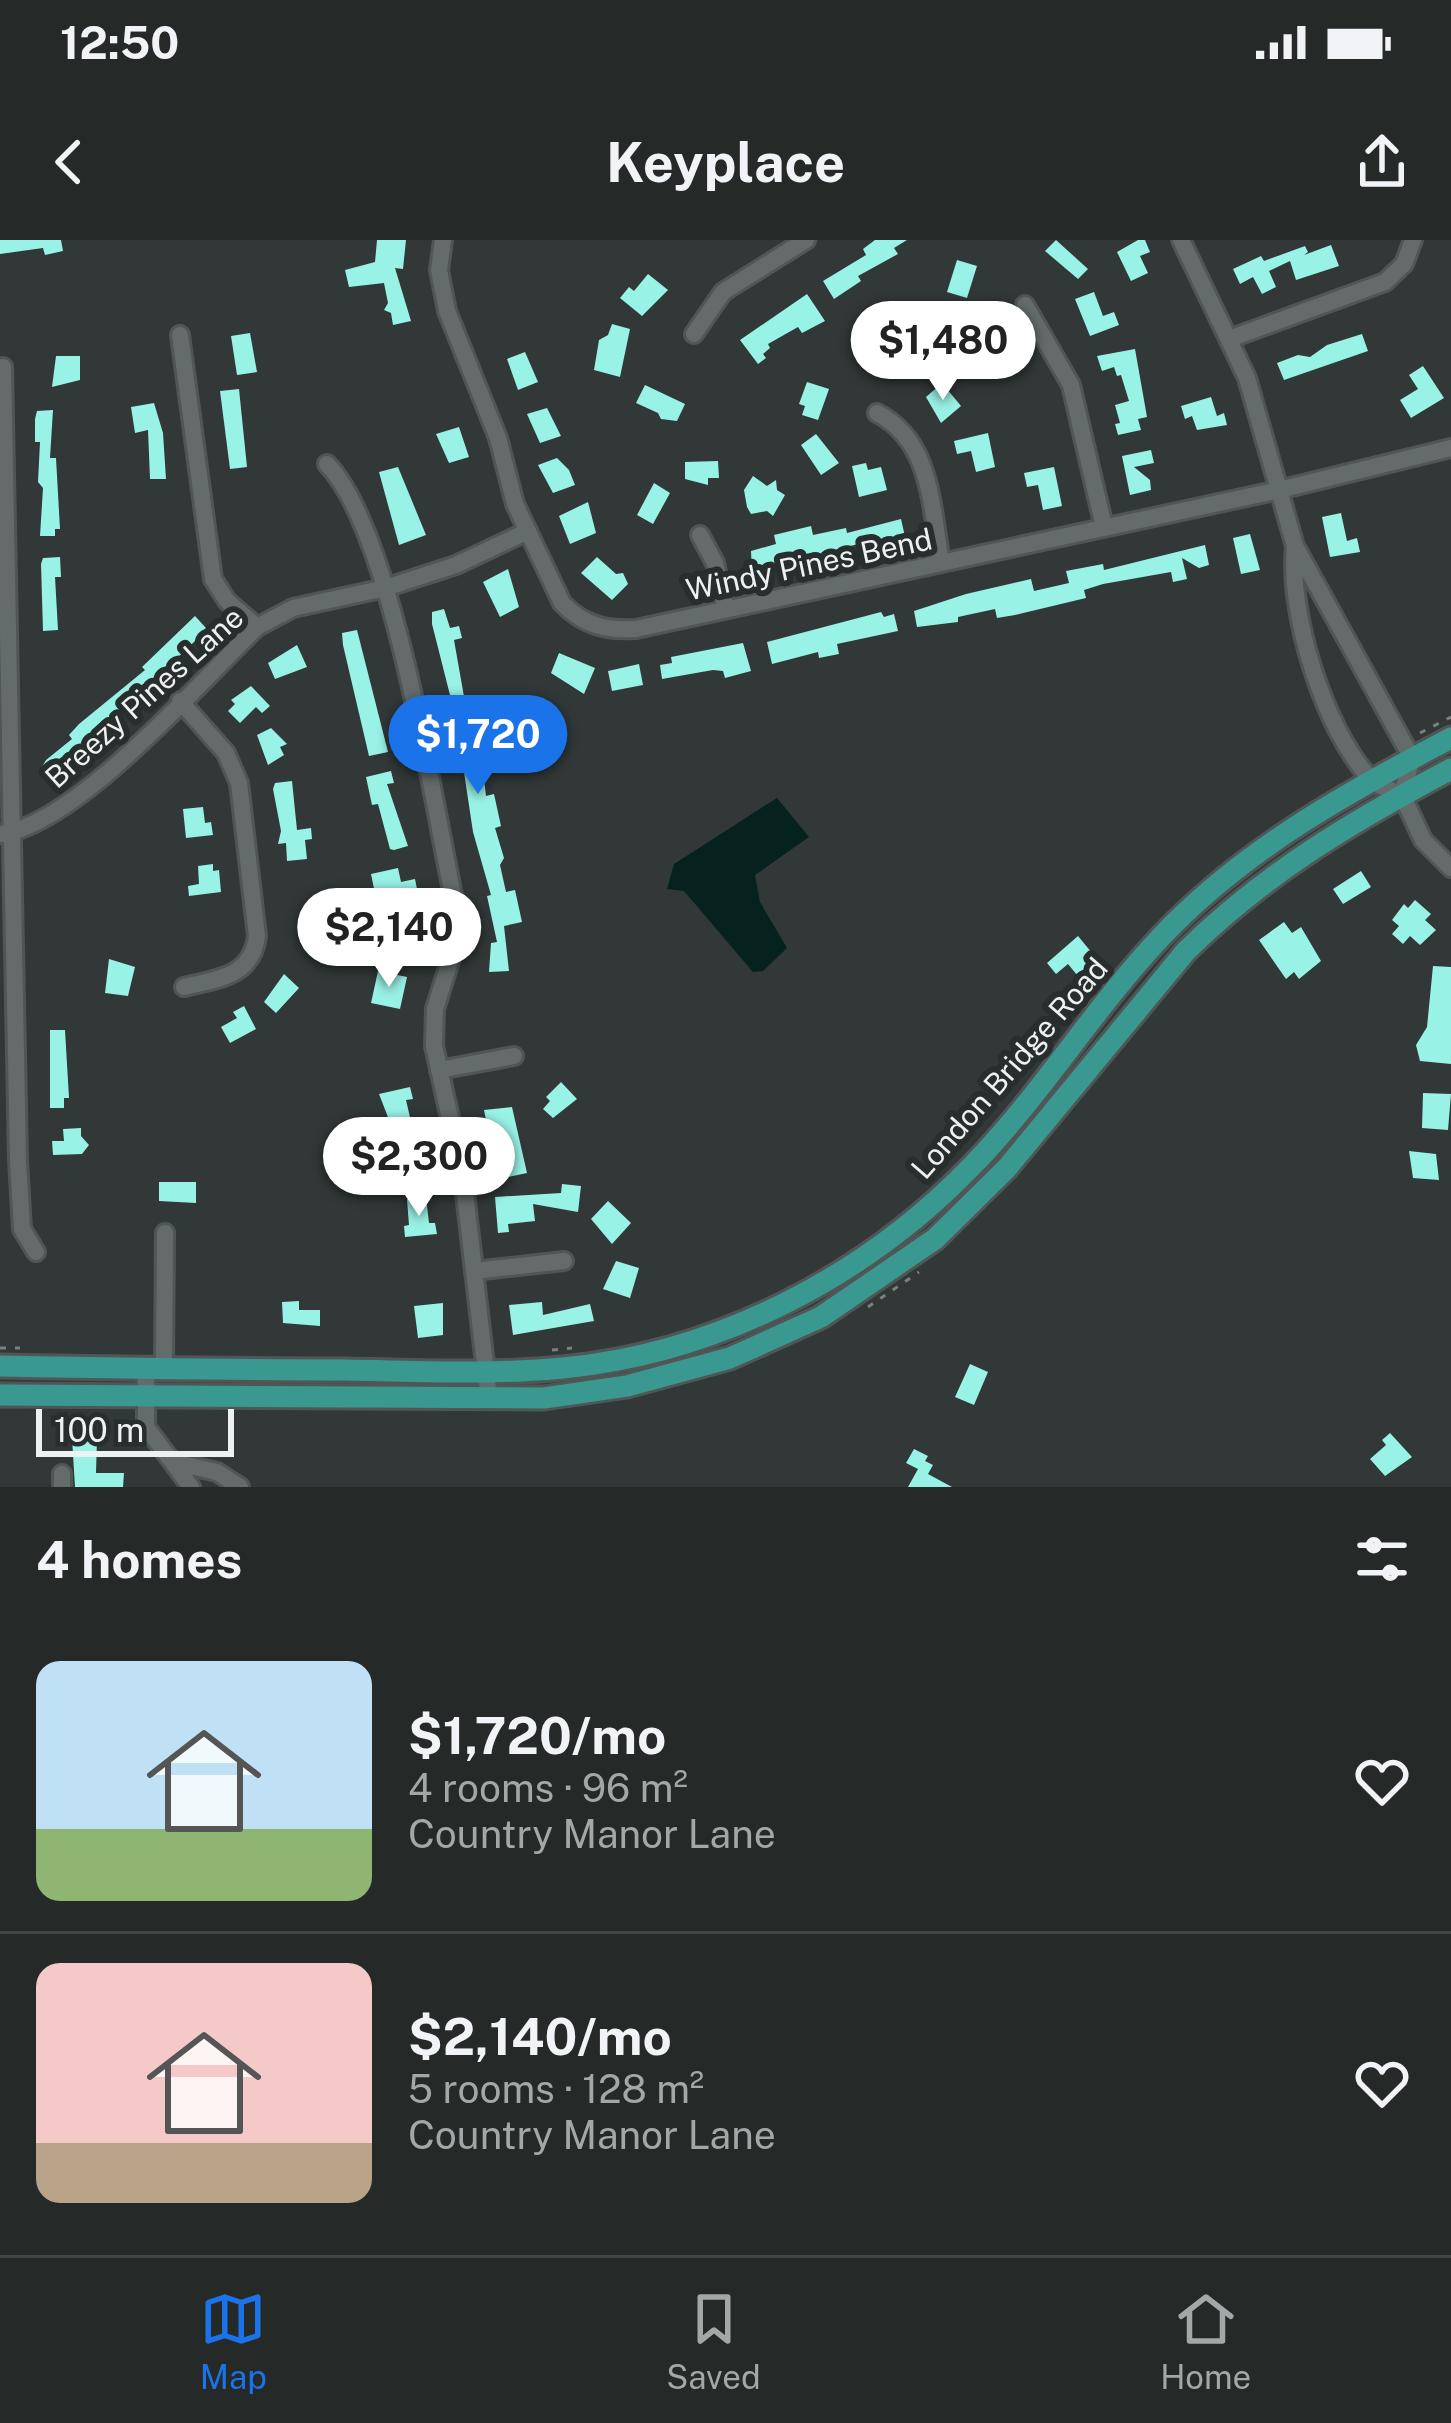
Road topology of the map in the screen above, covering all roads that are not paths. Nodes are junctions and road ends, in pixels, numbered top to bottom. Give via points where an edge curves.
1 (443, 240) edge
2 (806, 240) edge
3 (1181, 240) edge
4 (1413, 240) edge
5 (1025, 305) dead end
6 (694, 334) dead end
7 (180, 335) dead end
8 (1228, 339) junction
9 (3, 367) dead end
10 (877, 412) dead end
11 (1451, 448) edge
12 (327, 464) dead end
13 (1279, 490) junction
14 (1104, 527) junction
15 (528, 531) junction
16 (700, 536) dead end
17 (1295, 546) junction
18 (941, 562) junction
19 (385, 588) junction
20 (726, 609) junction
21 (257, 627) junction
22 (180, 701) junction
23 (1451, 738) edge
24 (1412, 758) junction
25 (1451, 769) edge
26 (1370, 780) junction
27 (1402, 795) junction
28 (6, 833) edge
29 (1451, 868) edge
30 (184, 987) dead end
31 (514, 1056) dead end
32 (439, 1070) junction
33 (1017, 1114) junction
34 (1038, 1131) junction
35 (165, 1233) dead end
36 (35, 1252) dead end
37 (564, 1261) dead end
38 (474, 1271) junction
39 (0, 1366) edge
40 (155, 1368) junction
41 (486, 1371) junction
42 (0, 1395) edge
43 (145, 1396) junction
44 (489, 1398) junction
45 (177, 1463) junction
46 (201, 1470) junction
47 (238, 1486) edge
48 (191, 1487) edge
49 (214, 1487) edge

1 - 15 street, Windy Pines Bend via 447,311
2 - 6 street via 723,292
3 - 8 street
4 - 8 street via 1385,282
5 - 14 street via 1071,385
7 - 21 street via 214,579
8 - 13 street via 1258,407
9 - 28 street
10 - 18 street via 916,448
11 - 13 street, Windy Pines Bend
12 - 19 street via 357,508
13 - 14 street, Windy Pines Bend
13 - 17 street
14 - 18 street, Windy Pines Bend
15 - 19 street, Breezy Pines Lane
15 - 20 street, Windy Pines Bend via 562,603 589,623 636,629
16 - 20 street
17 - 24 street
17 - 26 street via 1293,590 1311,670
18 - 20 street, Windy Pines Bend
19 - 21 street, Breezy Pines Lane via 293,608
19 - 32 street via 455,905 455,945 435,1009
21 - 22 street, Breezy Pines Lane
22 - 28 street, Breezy Pines Lane via 87,792
22 - 30 street via 234,767 257,936 236,973
23 - 24 main road, London Bridge Road
24 - 26 main road, London Bridge Road
24 - 27 street
25 - 27 main road, London Bridge Road
26 - 27 street
26 - 33 main road, London Bridge Road via 1264,846 1185,913
27 - 29 street via 1424,840
27 - 34 main road, London Bridge Road via 1295,857 1223,914
28 - 36 street via 22,1229
31 - 32 street
32 - 38 street
33 - 34 street
33 - 41 main road, London Bridge Road via 907,1226 783,1304 652,1353
34 - 44 main road, London Bridge Road via 935,1239 807,1324 730,1358 644,1382
35 - 40 street
37 - 38 street
38 - 41 street
39 - 40 main road, London Bridge Road
40 - 41 main road, London Bridge Road
40 - 43 street
41 - 44 street
42 - 43 main road, London Bridge Road
43 - 44 main road, London Bridge Road
43 - 45 street via 146,1427
45 - 46 street
45 - 48 street
46 - 47 street
46 - 49 street

